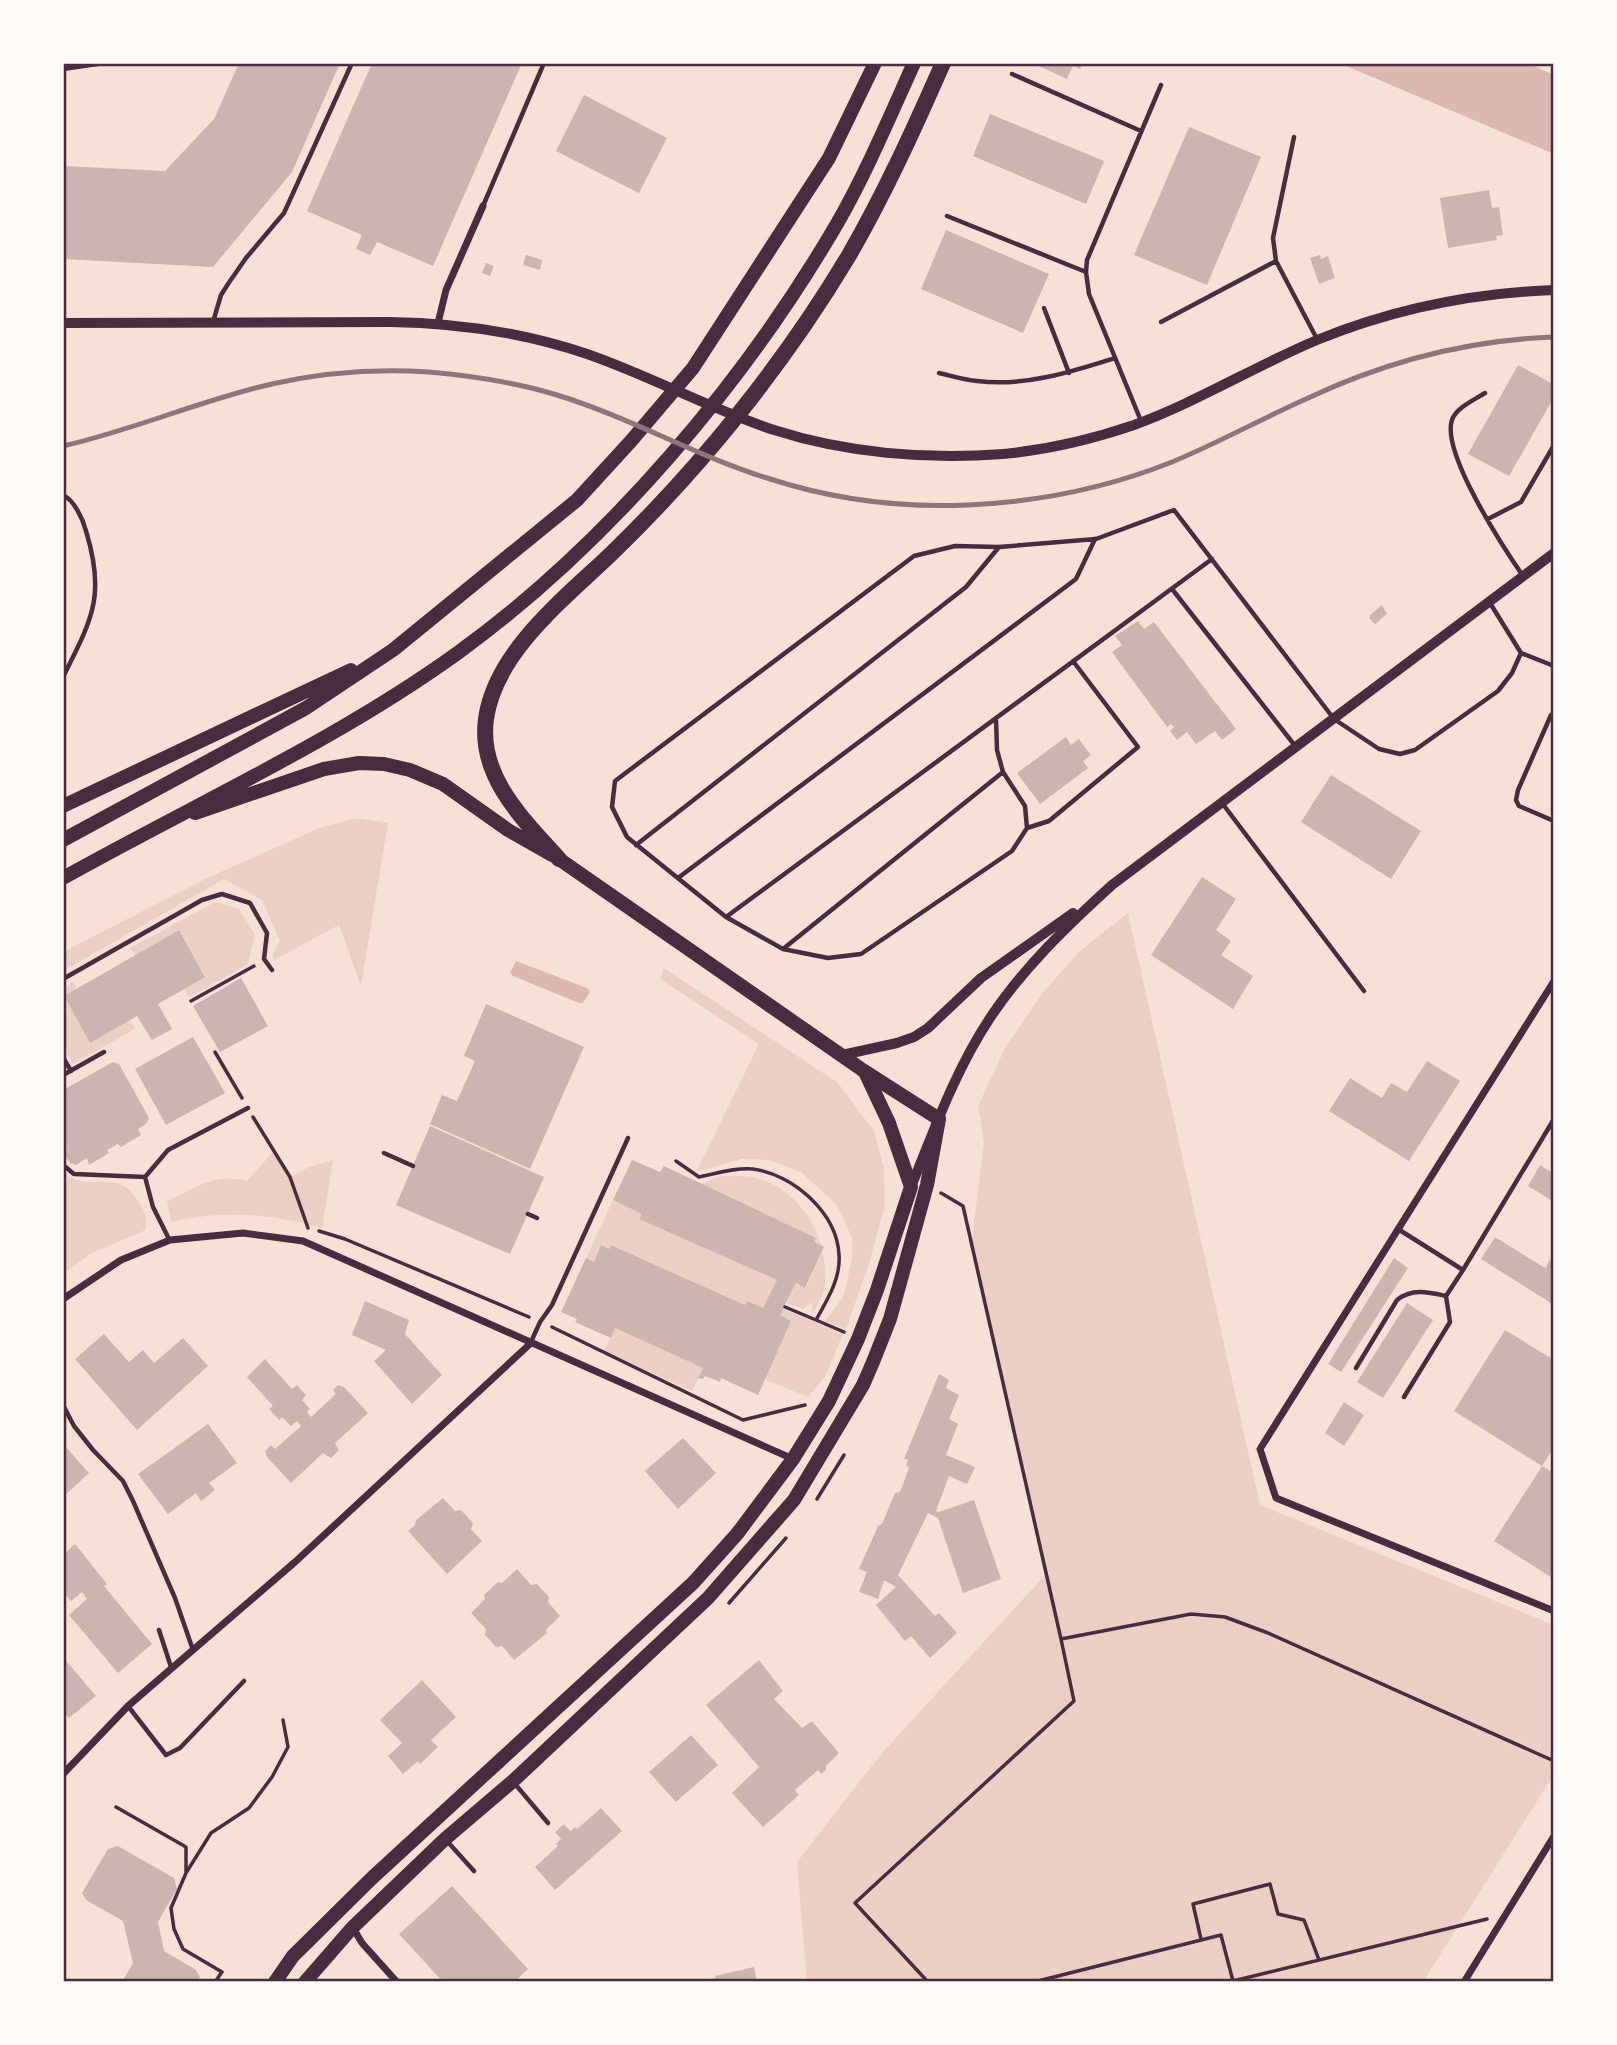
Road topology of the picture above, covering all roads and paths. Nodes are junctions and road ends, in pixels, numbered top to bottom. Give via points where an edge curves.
1 (104, 63) edge
2 (352, 63) edge
3 (544, 63) edge
4 (875, 63) edge
5 (914, 63) edge
6 (943, 63) edge
7 (63, 69) edge
8 (1012, 74) dead end
9 (1161, 85) dead end
10 (1141, 131) junction
11 (1294, 137) dead end
12 (483, 206) joint
13 (947, 216) dead end
14 (1276, 261) junction
15 (1086, 272) junction
16 (1554, 290) edge
17 (1044, 308) dead end
18 (1161, 322) dead end
19 (213, 323) junction
20 (438, 323) junction
21 (66, 325) edge
22 (1317, 340) junction
23 (1115, 358) junction
24 (939, 373) dead end
25 (1069, 373) junction
26 (1485, 393) dead end
27 (1142, 421) junction
28 (1554, 445) edge
29 (63, 495) edge
30 (1488, 519) junction
31 (1096, 539) junction
32 (999, 547) junction
33 (1554, 553) edge
34 (1212, 559) junction
35 (1523, 576) junction
36 (1172, 589) junction
37 (1489, 602) junction
38 (393, 650) junction
39 (1521, 653) junction
40 (1073, 661) junction
41 (1554, 667) edge
42 (63, 677) edge
43 (1554, 713) edge
44 (996, 718) junction
45 (1334, 719) junction
46 (1296, 747) junction
47 (1003, 772) junction
48 (66, 803) edge
49 (1222, 803) junction
50 (1554, 821) edge
51 (1027, 828) junction
52 (150, 829) junction
53 (63, 840) edge
54 (636, 845) junction
55 (559, 859) junction
56 (63, 878) edge
57 (678, 878) junction
58 (1112, 885) junction
59 (726, 917) junction
60 (783, 949) junction
61 (264, 959) junction
62 (272, 970) dead end
63 (63, 979) edge
64 (1554, 981) edge
65 (1364, 991) dead end
66 (191, 1002) dead end
67 (104, 1052) dead end
68 (215, 1052) dead end
69 (842, 1055) junction
70 (63, 1057) edge
71 (71, 1071) junction
72 (864, 1071) junction
73 (63, 1075) edge
74 (248, 1108) junction
75 (939, 1119) junction
76 (1554, 1119) edge
77 (628, 1138) dead end
78 (384, 1153) dead end
79 (676, 1161) dead end
80 (63, 1165) edge
81 (413, 1166) dead end
82 (145, 1177) junction
83 (927, 1185) junction
84 (911, 1187) junction
85 (528, 1214) dead end
86 (537, 1219) dead end
87 (1398, 1229) junction
88 (170, 1240) junction
89 (1463, 1270) junction
90 (1446, 1296) junction
91 (63, 1299) edge
92 (785, 1307) dead end
93 (816, 1320) junction
94 (540, 1322) junction
95 (858, 1339) junction
96 (531, 1343) junction
97 (1356, 1368) dead end
98 (1404, 1397) dead end
99 (812, 1399) dead end
100 (63, 1405) edge
101 (793, 1459) junction
102 (810, 1474) junction
103 (694, 1583) junction
104 (708, 1598) junction
105 (1554, 1611) edge
106 (159, 1630) dead end
107 (1061, 1639) junction
108 (193, 1650) junction
109 (172, 1668) junction
110 (244, 1681) dead end
111 (128, 1706) junction
112 (283, 1720) dead end
113 (1554, 1761) edge
114 (63, 1774) edge
115 (513, 1781) junction
116 (116, 1807) dead end
117 (548, 1823) dead end
118 (1554, 1836) edge
119 (445, 1839) junction
120 (474, 1871) dead end
121 (186, 1873) junction
122 (1506, 1915) junction
123 (352, 1928) junction
124 (1202, 1940) junction
125 (1319, 1960) junction
126 (215, 1982) edge
127 (275, 1982) edge
128 (305, 1982) edge
129 (397, 1982) edge
130 (928, 1982) edge
131 (1034, 1982) edge
132 (1464, 1982) edge

1 - 7 lane
2 - 19 lane via 284,213 220,296
3 - 12 lane
4 - 38 main road via 830,158 693,368 577,500
5 - 52 main road via 839,219 777,319 738,372 612,519 548,580 458,652 346,724
6 - 55 highway via 879,200 812,314 688,473 539,624 512,657 493,693 485,733 496,779
8 - 10 lane
9 - 10 lane
10 - 15 lane
11 - 14 lane via 1273,238
12 - 20 street via 446,290
13 - 15 lane
14 - 18 lane
14 - 22 lane
15 - 23 lane via 1089,293
16 - 22 street via 1441,301
17 - 25 lane
19 - 20 street
19 - 21 street
20 - 27 street via 483,328 588,354 776,431 890,453 1005,454 1071,442
22 - 27 street
23 - 25 lane
23 - 27 lane
24 - 25 lane via 1012,383
26 - 30 lane via 1455,414 1450,439
28 - 30 lane via 1521,502
29 - 42 lane via 83,522 95,560 97,593 90,622
30 - 35 lane
31 - 32 lane
31 - 34 lane via 1174,510
31 - 57 lane via 1076,579
32 - 54 lane via 966,587
32 - 54 lane via 955,546 914,556 615,781 612,807 627,838
33 - 35 street
34 - 36 lane
34 - 45 lane
35 - 37 street
36 - 40 lane
36 - 46 lane
37 - 39 lane
37 - 45 street
38 - 48 main road
38 - 53 main road via 306,708
39 - 41 lane
39 - 45 lane via 1497,691 1415,750 1400,754 1379,749
40 - 44 lane
40 - 51 lane via 1138,747 1049,821
43 - 50 lane via 1516,800 1519,806
44 - 47 lane
44 - 59 lane
45 - 46 street
46 - 49 street
47 - 51 lane via 1025,806
47 - 60 lane
49 - 58 street
49 - 65 lane
51 - 60 lane via 1012,851 861,954 828,958
52 - 55 main road via 324,769 384,764 443,784
52 - 56 main road
54 - 57 lane
55 - 69 main road
57 - 59 lane
58 - 69 street via 981,978 921,1033 897,1044
58 - 75 street via 1020,977 989,1019
59 - 60 lane
61 - 62 lane
61 - 63 lane via 267,933 250,903 222,894 202,900
61 - 66 path
64 - 87 street
67 - 71 lane
68 - 74 path
69 - 72 main road
70 - 71 lane
71 - 73 lane
72 - 75 main road
72 - 84 main road via 889,1123
74 - 82 lane via 168,1150
74 - 94 path via 290,1177 308,1228 345,1239
75 - 83 main road
75 - 84 street
76 - 89 lane
77 - 94 lane
78 - 81 lane
79 - 93 path via 699,1177 749,1169 772,1173 793,1183 813,1202 832,1227 839,1255 833,1290
80 - 82 lane via 74,1174
82 - 88 lane via 153,1207
83 - 102 main road via 890,1319 873,1362
83 - 107 path via 963,1206
84 - 95 main road
85 - 86 lane
87 - 89 lane
87 - 105 street via 1260,1449 1276,1498
88 - 91 street via 121,1260
88 - 96 street via 243,1233 303,1241
89 - 90 lane
90 - 97 lane via 1419,1291 1396,1300
90 - 98 lane via 1450,1322
92 - 93 path
93 - 95 path
94 - 96 lane
94 - 99 path via 743,1420 805,1405
95 - 101 main road
96 - 101 street
96 - 108 street
100 - 108 lane via 74,1426 123,1481
101 - 102 lane
101 - 103 main road
102 - 104 main road via 794,1500
103 - 104 lane
103 - 127 main road via 372,1878 293,1956
104 - 115 main road
106 - 109 lane
107 - 113 path via 1191,1614 1225,1617
107 - 130 path via 1074,1701 855,1903
108 - 109 street
109 - 111 street
110 - 111 lane via 180,1748 166,1755
111 - 114 street
112 - 121 path via 288,1747 272,1777 249,1808 211,1833
115 - 117 lane
115 - 119 main road
116 - 121 path via 186,1847
118 - 122 street
119 - 120 lane
119 - 123 main road
121 - 126 path via 171,1908 174,1929 183,1949 222,1972
122 - 125 path
122 - 132 street
123 - 128 main road
123 - 129 street
124 - 125 path via 1221,1935 1233,1981
124 - 125 path via 1193,1904 1270,1884 1278,1914 1304,1920
124 - 131 path

